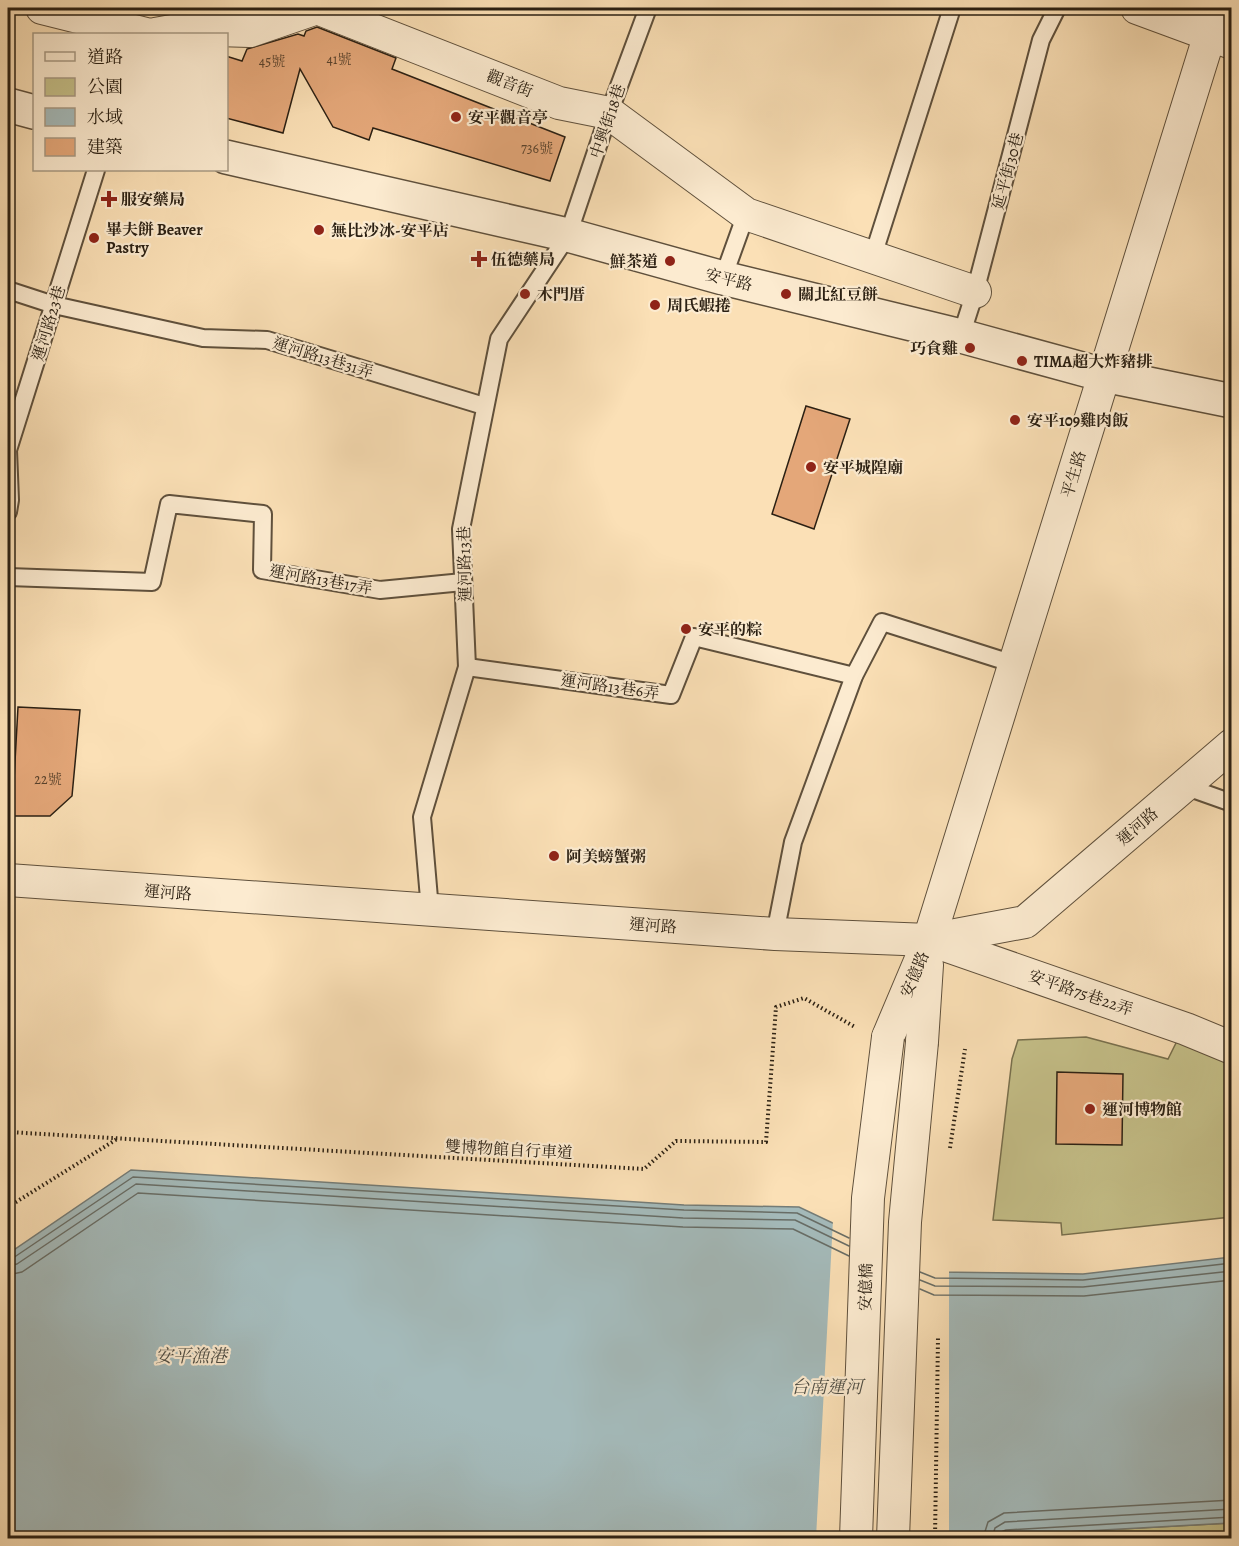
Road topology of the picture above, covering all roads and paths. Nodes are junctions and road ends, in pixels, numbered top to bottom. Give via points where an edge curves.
1 (42, 8) edge
2 (317, 8) edge
3 (648, 8) edge
4 (952, 8) edge
5 (1057, 8) edge
6 (1137, 8) edge
7 (175, 24) edge
8 (1220, 28) edge
9 (142, 33) edge
10 (8, 105) edge
11 (33, 112) edge
12 (609, 113) junction
13 (228, 157) edge
14 (96, 171) edge
15 (746, 214) junction
16 (568, 235) junction
17 (872, 259) junction
18 (723, 278) junction
19 (8, 290) edge
20 (975, 292) junction
21 (54, 304) junction
22 (961, 336) junction
23 (1104, 375) junction
24 (1232, 401) edge
25 (484, 406) junction
26 (8, 512) edge
27 (8, 577) edge
28 (463, 582) junction
29 (1014, 664) junction
30 (467, 667) junction
31 (854, 676) junction
32 (1232, 745) edge
33 (1184, 786) junction
34 (1232, 803) edge
35 (8, 880) edge
36 (430, 910) junction
37 (776, 934) junction
38 (929, 940) junction
39 (876, 1034) junction
40 (1232, 1048) edge
41 (965, 1049) dead end
42 (8, 1132) edge
43 (117, 1139) junction
44 (949, 1151) dead end
45 (8, 1207) edge
46 (939, 1326) dead end
47 (856, 1539) edge
48 (893, 1539) edge
49 (935, 1539) edge

1 - 9 street
2 - 7 street, 觀音街 via 250,31
2 - 12 street, 觀音街 via 559,102
3 - 12 lane, 中興街18巷
4 - 17 lane
5 - 20 lane, 延平街30巷 via 1041,40
6 - 8 street
8 - 23 street, 平生路
10 - 11 street
12 - 15 street, 觀音街
12 - 16 lane, 中興街18巷
13 - 16 street, 安平路
14 - 21 lane, 運河路23巷
15 - 17 street, 觀音街
15 - 18 lane
16 - 18 street, 安平路
16 - 25 lane, 運河路13巷 via 500,339
17 - 20 street, 觀音街
18 - 22 street, 安平路
19 - 21 lane, 運河路13巷31弄
20 - 22 lane, 延平街30巷
21 - 25 lane, 運河路13巷31弄 via 203,338 267,340
21 - 26 lane, 運河路23巷 via 8,450
22 - 23 street, 安平路
23 - 24 street, 安平路
23 - 29 street, 平生路
25 - 28 lane, 運河路13巷 via 460,529
27 - 28 lane, 運河路13巷17弄 via 152,582 169,504 263,514 262,570 380,590
28 - 30 lane, 運河路13巷
29 - 31 lane via 882,622
29 - 38 street, 平生路
30 - 31 lane, 運河路13巷6弄 via 671,695 694,637
30 - 36 lane, 運河路13巷 via 422,817
31 - 37 lane via 794,842
32 - 33 street, 運河路
33 - 34 lane
33 - 38 street, 運河路 via 1025,922
35 - 36 street, 運河路
36 - 37 street, 運河路
37 - 38 street, 運河路
38 - 39 street, 安億路
38 - 40 street, 安平路75巷22弄
38 - 48 street, 安億路, bridge via 905,1222
39 - 43 path, 雙博物館自行車道 via 804,998 776,1007 766,1142 676,1141 644,1169
39 - 47 street, 安億橋, bridge
41 - 44 path, bridge
42 - 43 path, 雙博物館自行車道
43 - 45 path
46 - 49 path, bridge

